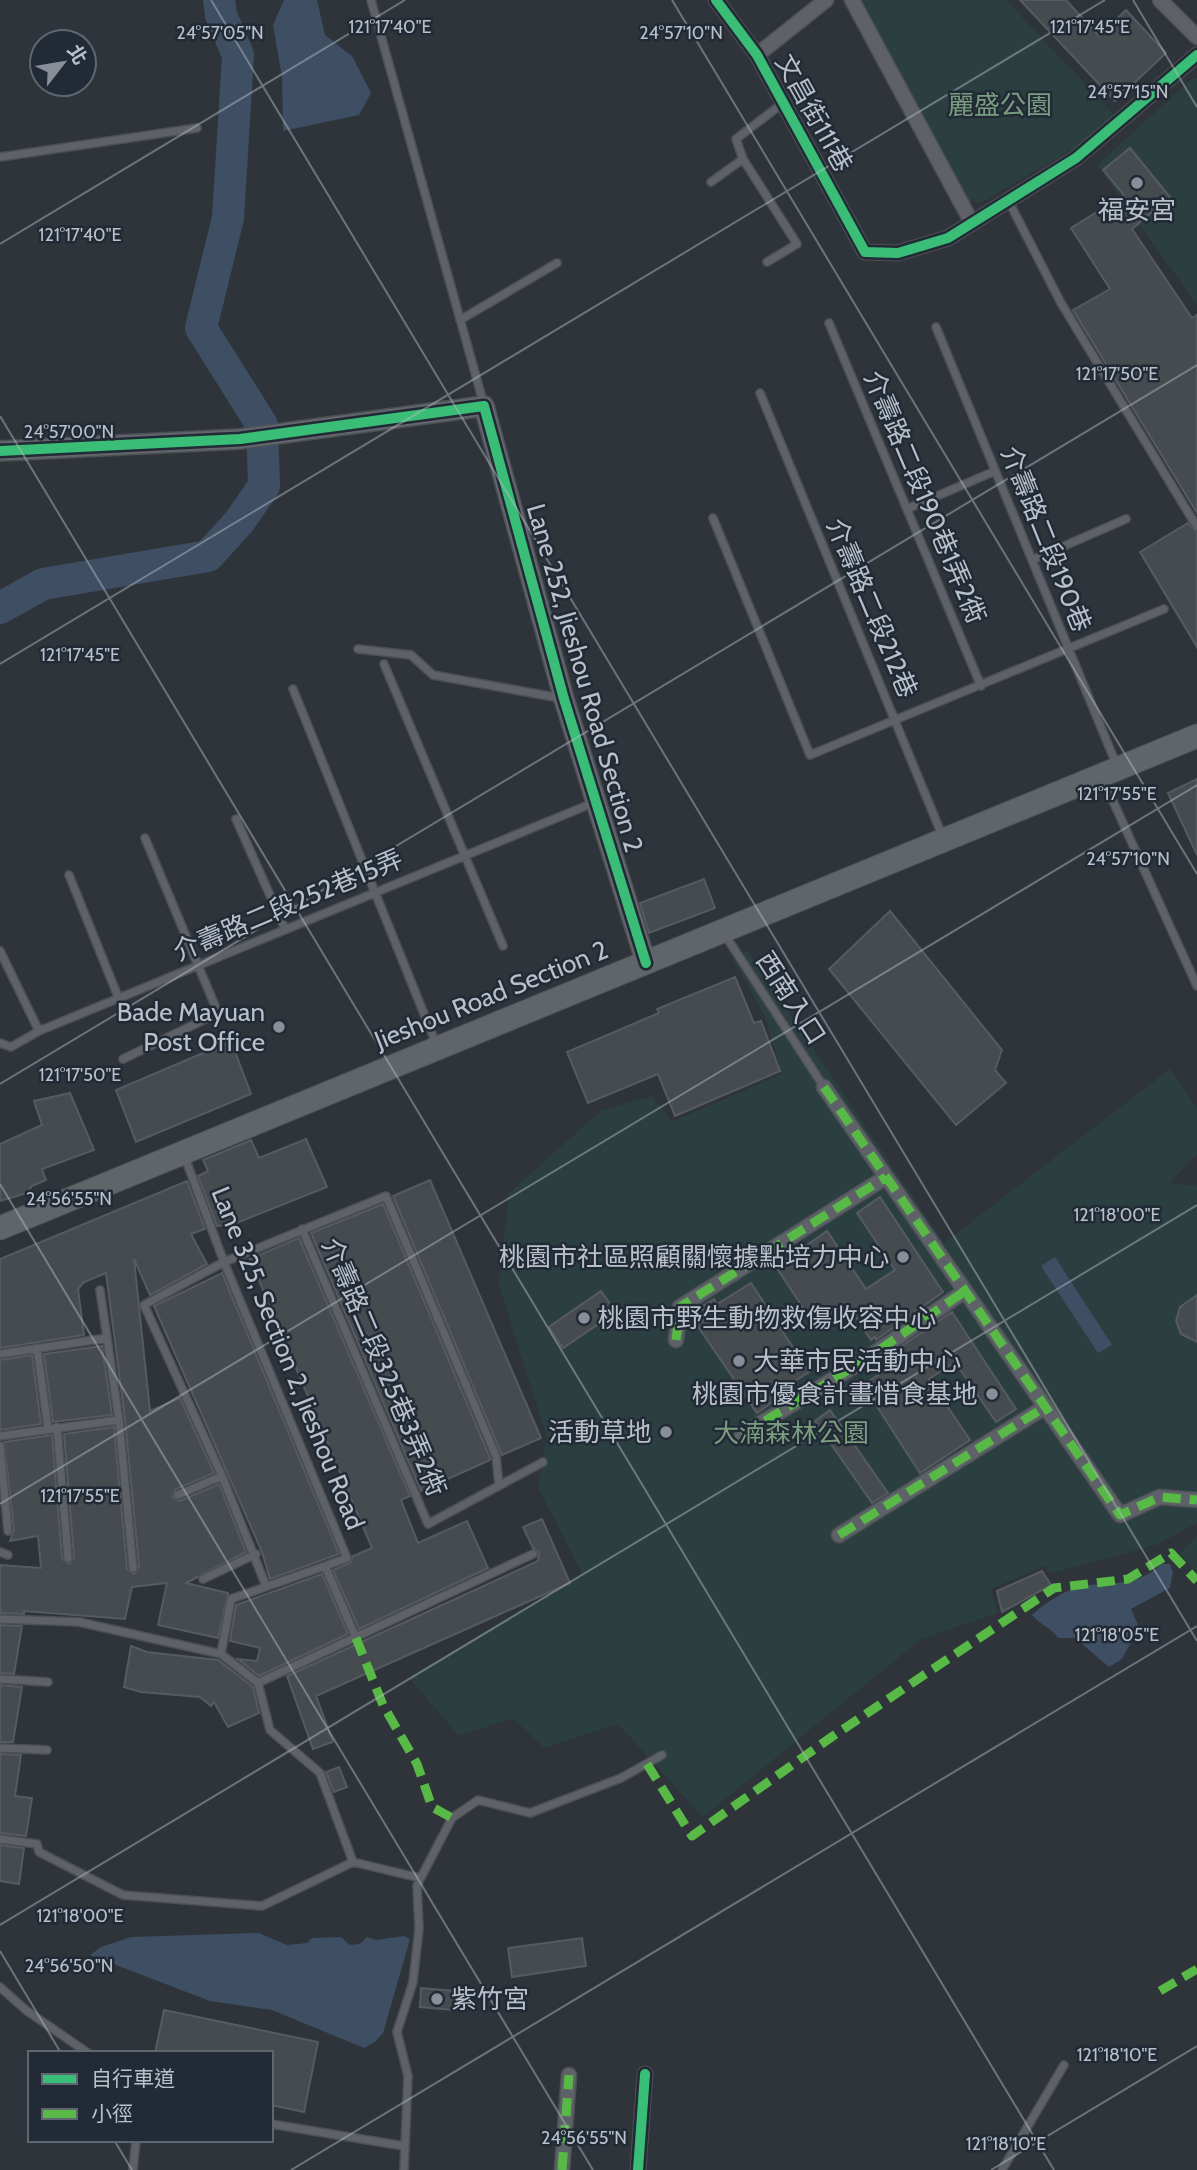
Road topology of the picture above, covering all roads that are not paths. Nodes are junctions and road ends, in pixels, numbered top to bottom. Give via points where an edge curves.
1 (371, 0) edge
2 (716, 0) edge
3 (826, 0) edge
4 (852, 0) edge
5 (1160, 0) edge
6 (1197, 37) edge
7 (757, 55) junction
8 (1197, 55) edge
9 (783, 103) junction
10 (197, 128) dead end
11 (0, 157) edge
12 (743, 159) junction
13 (711, 182) dead end
14 (1008, 200) junction
15 (972, 223) junction
16 (767, 262) dead end
17 (557, 263) dead end
18 (460, 320) junction
19 (829, 323) dead end
20 (936, 327) dead end
21 (760, 393) dead end
22 (484, 405) junction
23 (0, 451) edge
24 (995, 471) junction
25 (907, 509) junction
26 (713, 518) dead end
27 (1126, 519) dead end
28 (1197, 527) edge
29 (1032, 560) junction
30 (1164, 609) dead end
31 (358, 649) dead end
32 (1069, 649) junction
33 (384, 664) dead end
34 (981, 686) junction
35 (293, 689) dead end
36 (564, 699) junction
37 (897, 722) junction
38 (1197, 736) edge
39 (1109, 770) junction
40 (595, 803) junction
41 (236, 819) dead end
42 (145, 838) dead end
43 (944, 840) junction
44 (463, 855) junction
45 (69, 876) dead end
46 (375, 891) junction
47 (285, 929) junction
48 (723, 932) junction
49 (503, 946) dead end
50 (0, 951) edge
51 (646, 962) junction
52 (198, 966) junction
53 (1197, 986) edge
54 (118, 999) junction
55 (39, 1031) junction
56 (0, 1043) edge
57 (438, 1049) junction
58 (123, 1059) dead end
59 (824, 1087) joint
60 (183, 1151) junction
61 (886, 1177) junction
62 (0, 1228) edge
63 (302, 1229) junction
64 (224, 1262) junction
65 (100, 1290) dead end
66 (965, 1292) junction
67 (107, 1338) junction
68 (676, 1340) dead end
69 (37, 1348) junction
70 (0, 1354) edge
71 (1045, 1407) junction
72 (119, 1420) junction
73 (57, 1427) junction
74 (48, 1428) junction
75 (742, 1435) dead end
76 (0, 1436) edge
77 (0, 1446) edge
78 (543, 1462) dead end
79 (222, 1476) junction
80 (499, 1485) junction
81 (178, 1495) dead end
82 (1197, 1500) edge
83 (8, 1531) dead end
84 (839, 1535) dead end
85 (533, 1553) dead end
86 (256, 1554) junction
87 (68, 1559) dead end
88 (325, 1566) junction
89 (133, 1568) dead end
90 (203, 1579) dead end
91 (266, 1586) junction
92 (0, 1619) edge
93 (356, 1638) junction
94 (221, 1654) junction
95 (0, 1679) edge
96 (48, 1682) dead end
97 (258, 1684) junction
98 (0, 1748) edge
99 (47, 1750) dead end
100 (662, 1755) dead end
101 (0, 1839) edge
102 (353, 1862) junction
103 (420, 1878) junction
104 (0, 1987) edge
105 (85, 2051) edge
106 (1064, 2065) dead end
107 (645, 2074) dead end
108 (569, 2075) dead end
109 (273, 2124) edge
110 (136, 2142) edge
111 (404, 2146) junction
112 (133, 2170) edge
113 (404, 2170) edge
114 (562, 2170) edge
115 (638, 2170) edge
116 (1002, 2170) edge

1 - 18 lane
2 - 7 street, 文昌街111巷
3 - 7 street
4 - 15 street
5 - 6 street
7 - 9 street, 文昌街111巷
8 - 14 street via 1076,158
9 - 12 lane via 736,139
9 - 15 street, 文昌街111巷 via 865,252 898,253 948,238
10 - 11 lane
12 - 13 lane
12 - 16 lane via 797,244
14 - 15 street
14 - 28 lane via 1061,303
17 - 18 lane
18 - 22 lane
19 - 25 lane, 介壽路二段190巷1弄2衖
20 - 24 lane, 介壽路二段190巷
21 - 37 lane, 介壽路二段212巷
22 - 23 street via 240,439
22 - 36 street, Lane 252, Jieshou Road Section 2
24 - 25 lane
24 - 29 lane, 介壽路二段190巷
25 - 34 lane, 介壽路二段190巷1弄2衖
26 - 37 lane via 810,755
27 - 29 lane
29 - 32 lane, 介壽路二段190巷
30 - 32 lane
31 - 36 lane via 411,655 433,675
32 - 34 lane
32 - 39 lane, 介壽路二段190巷
33 - 44 lane
34 - 37 lane
35 - 46 lane
36 - 40 street, Lane 252, Jieshou Road Section 2
37 - 43 lane, 介壽路二段212巷
38 - 39 main road, Jieshou Road Section 2
39 - 43 main road, Jieshou Road Section 2
39 - 53 lane, 介壽路二段190巷
40 - 44 lane, 介壽路二段252巷15弄
40 - 51 street, Lane 252, Jieshou Road Section 2
41 - 47 lane
42 - 52 lane
43 - 48 main road, Jieshou Road Section 2
44 - 46 lane, 介壽路二段252巷15弄
44 - 49 lane
45 - 54 lane
46 - 47 lane, 介壽路二段252巷15弄
46 - 57 lane
47 - 52 lane, 介壽路二段252巷15弄
48 - 51 main road, Jieshou Road Section 2
48 - 59 lane, 西南入口
50 - 55 lane
51 - 57 main road, Jieshou Road Section 2
52 - 54 lane, 介壽路二段252巷15弄
52 - 58 lane via 218,1013
54 - 55 lane, 介壽路二段252巷15弄
55 - 56 lane, 介壽路二段252巷15弄 via 11,1047
57 - 60 main road, Jieshou Road Section 2
59 - 61 street
60 - 62 main road, Jieshou Road Section 2
60 - 64 lane, Lane 325, Section 2, Jieshou Road
61 - 66 street
61 - 68 street via 680,1307
63 - 64 lane
63 - 80 lane, 介壽路二段325巷3弄2衖 via 428,1524
63 - 80 lane via 386,1196 496,1455
64 - 79 lane via 144,1305
64 - 88 lane, Lane 325, Section 2, Jieshou Road via 347,1558
65 - 67 lane
66 - 71 street
66 - 75 street
67 - 69 lane
67 - 72 lane
69 - 70 lane
69 - 74 lane
71 - 82 street via 1120,1515 1160,1497
71 - 84 street
72 - 73 lane
72 - 89 lane
73 - 74 lane
73 - 87 lane
74 - 76 lane
77 - 83 lane
78 - 80 lane
79 - 81 lane
79 - 86 lane
85 - 93 lane
86 - 90 lane
86 - 91 lane
88 - 91 lane
88 - 93 lane
91 - 94 lane via 231,1599
92 - 94 lane via 79,1622
93 - 97 lane
94 - 97 lane
95 - 96 lane
97 - 102 lane via 270,1730 320,1773
98 - 99 lane
100 - 103 lane via 621,1778 530,1813 478,1800 452,1818
101 - 102 lane via 37,1844 39,1852 123,1895 262,1906
102 - 103 lane
103 - 111 lane via 413,1982 397,2032 408,2076
104 - 105 lane
106 - 116 lane
107 - 115 street
108 - 114 street
109 - 111 lane
110 - 112 lane
111 - 113 lane

